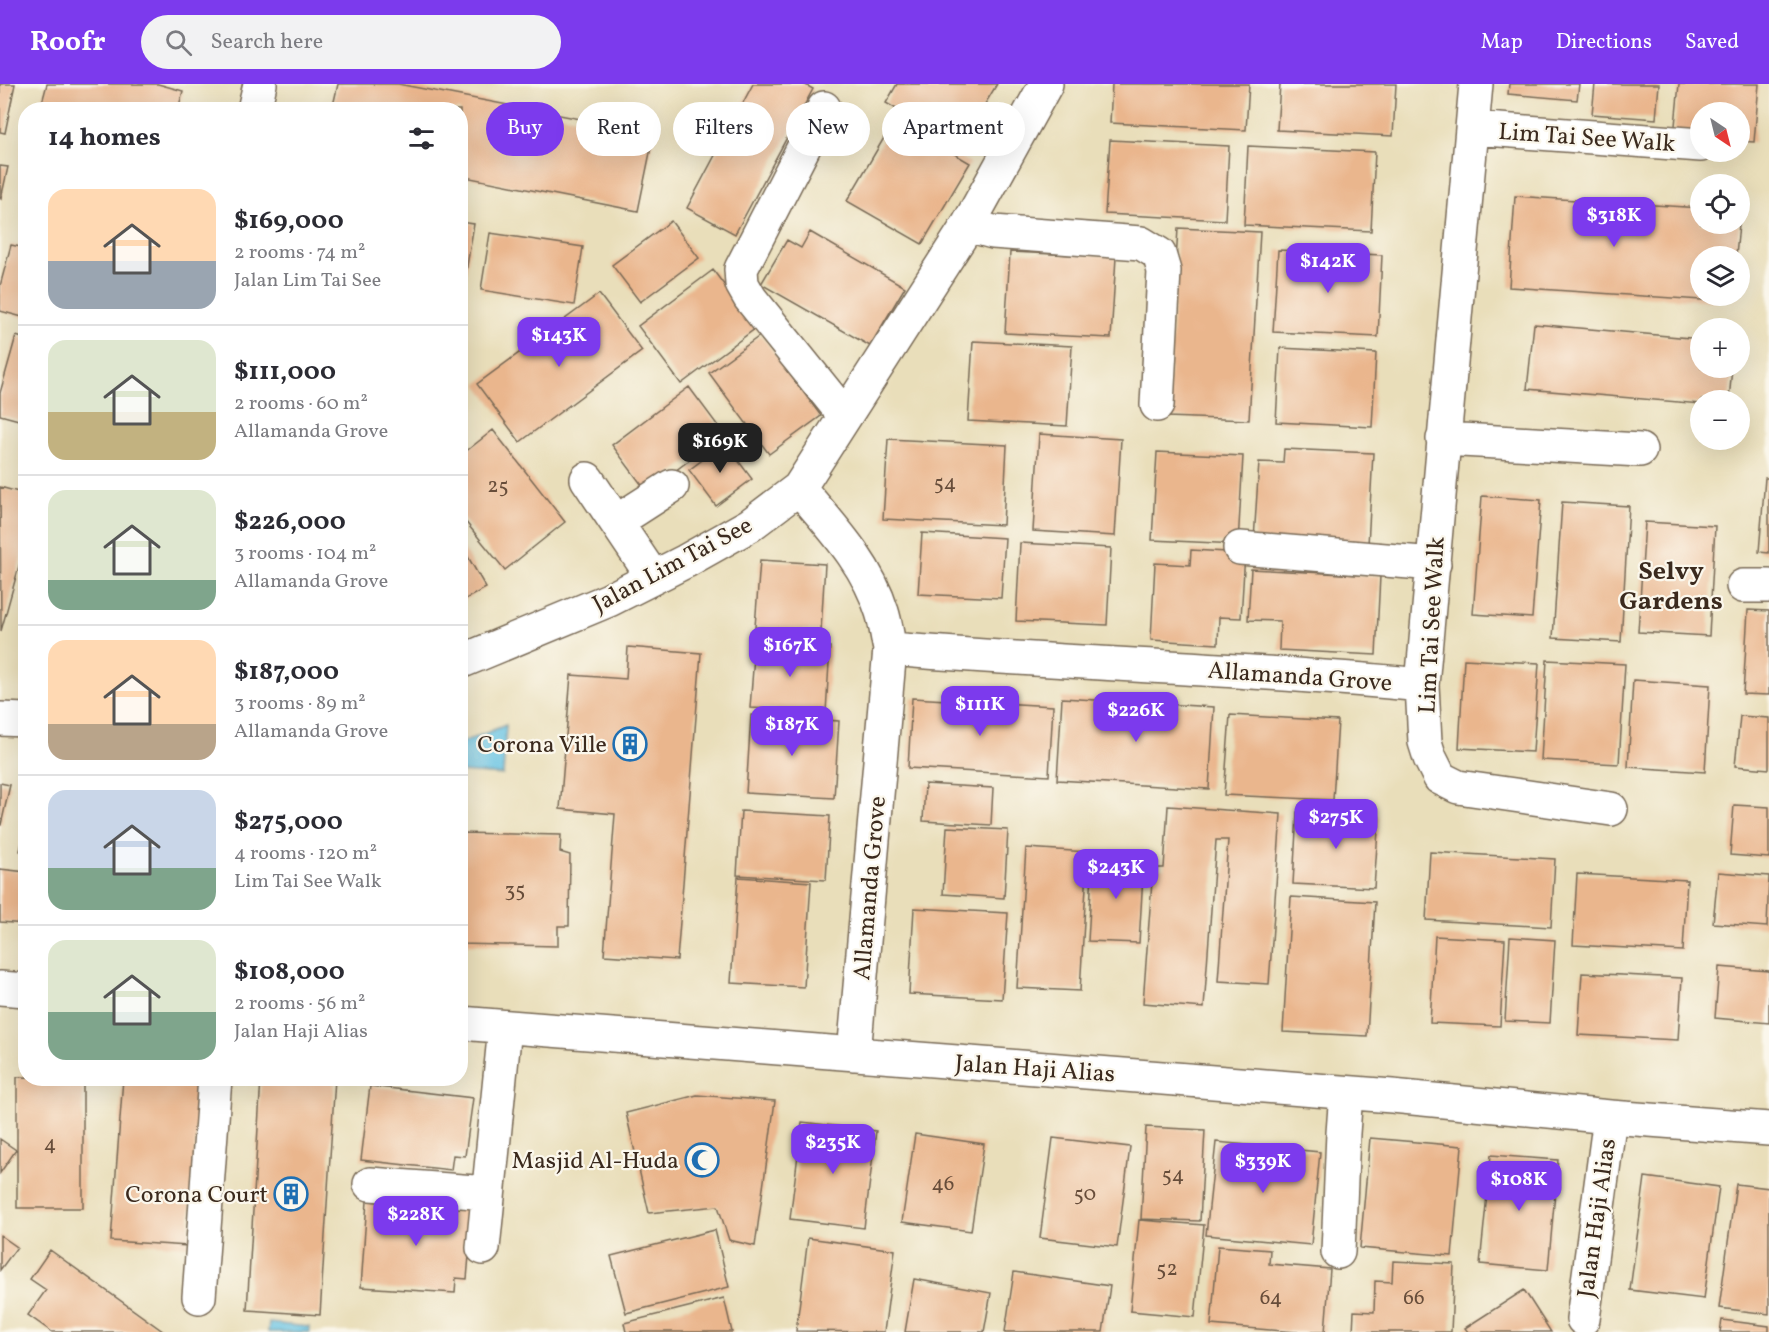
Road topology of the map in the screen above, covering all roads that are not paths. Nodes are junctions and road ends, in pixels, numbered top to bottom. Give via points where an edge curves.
1 (260, 84) edge
2 (1046, 84) edge
3 (1476, 84) edge
4 (257, 102) edge
5 (1472, 128) junction
6 (1690, 144) edge
7 (799, 156) edge
8 (968, 225) junction
9 (1158, 405) dead end
10 (845, 416) junction
11 (1443, 439) junction
12 (1641, 450) dead end
13 (587, 479) dead end
14 (672, 486) dead end
15 (799, 488) junction
16 (616, 522) junction
17 (1239, 548) dead end
18 (1434, 564) junction
19 (653, 577) junction
20 (890, 649) junction
21 (468, 659) edge
22 (1422, 685) junction
23 (0, 719) edge
24 (18, 720) edge
25 (1611, 809) dead end
26 (0, 988) edge
27 (18, 989) edge
28 (468, 1024) edge
29 (505, 1027) junction
30 (854, 1054) junction
31 (214, 1086) edge
32 (1346, 1093) junction
33 (1610, 1117) junction
34 (1769, 1128) edge
35 (370, 1184) dead end
36 (488, 1193) junction
37 (483, 1248) dead end
38 (1338, 1252) dead end
39 (199, 1297) dead end
40 (1582, 1319) dead end

1 - 4 street
2 - 8 street, Jalan Lim Tai See
3 - 5 street, Lim Tai See Walk
5 - 6 street, Lim Tai See Walk
5 - 11 street, Lim Tai See Walk
7 - 10 street via 741,269 742,284
8 - 9 street via 993,232 1142,243 1159,254 1164,271
8 - 10 street, Jalan Lim Tai See
10 - 15 street, Jalan Lim Tai See
11 - 12 street
11 - 18 street, Lim Tai See Walk
13 - 16 street
14 - 16 street
15 - 19 street, Jalan Lim Tai See via 750,525
15 - 20 street, Allamanda Grove via 861,565 882,612
16 - 19 street
17 - 18 street
18 - 22 street, Lim Tai See Walk
19 - 21 street, Jalan Lim Tai See via 609,600
20 - 22 street, Allamanda Grove
20 - 30 street, Allamanda Grove
22 - 25 street, Lim Tai See Walk via 1425,742 1440,778 1458,787
23 - 24 street
26 - 27 street
28 - 29 street, Jalan Haji Alias
29 - 30 street, Jalan Haji Alias
29 - 36 street
30 - 32 street, Jalan Haji Alias
31 - 39 street
32 - 33 street, Jalan Haji Alias
32 - 38 street
33 - 34 street, Jalan Haji Alias
33 - 40 street, Jalan Haji Alias
35 - 36 street
36 - 37 street

